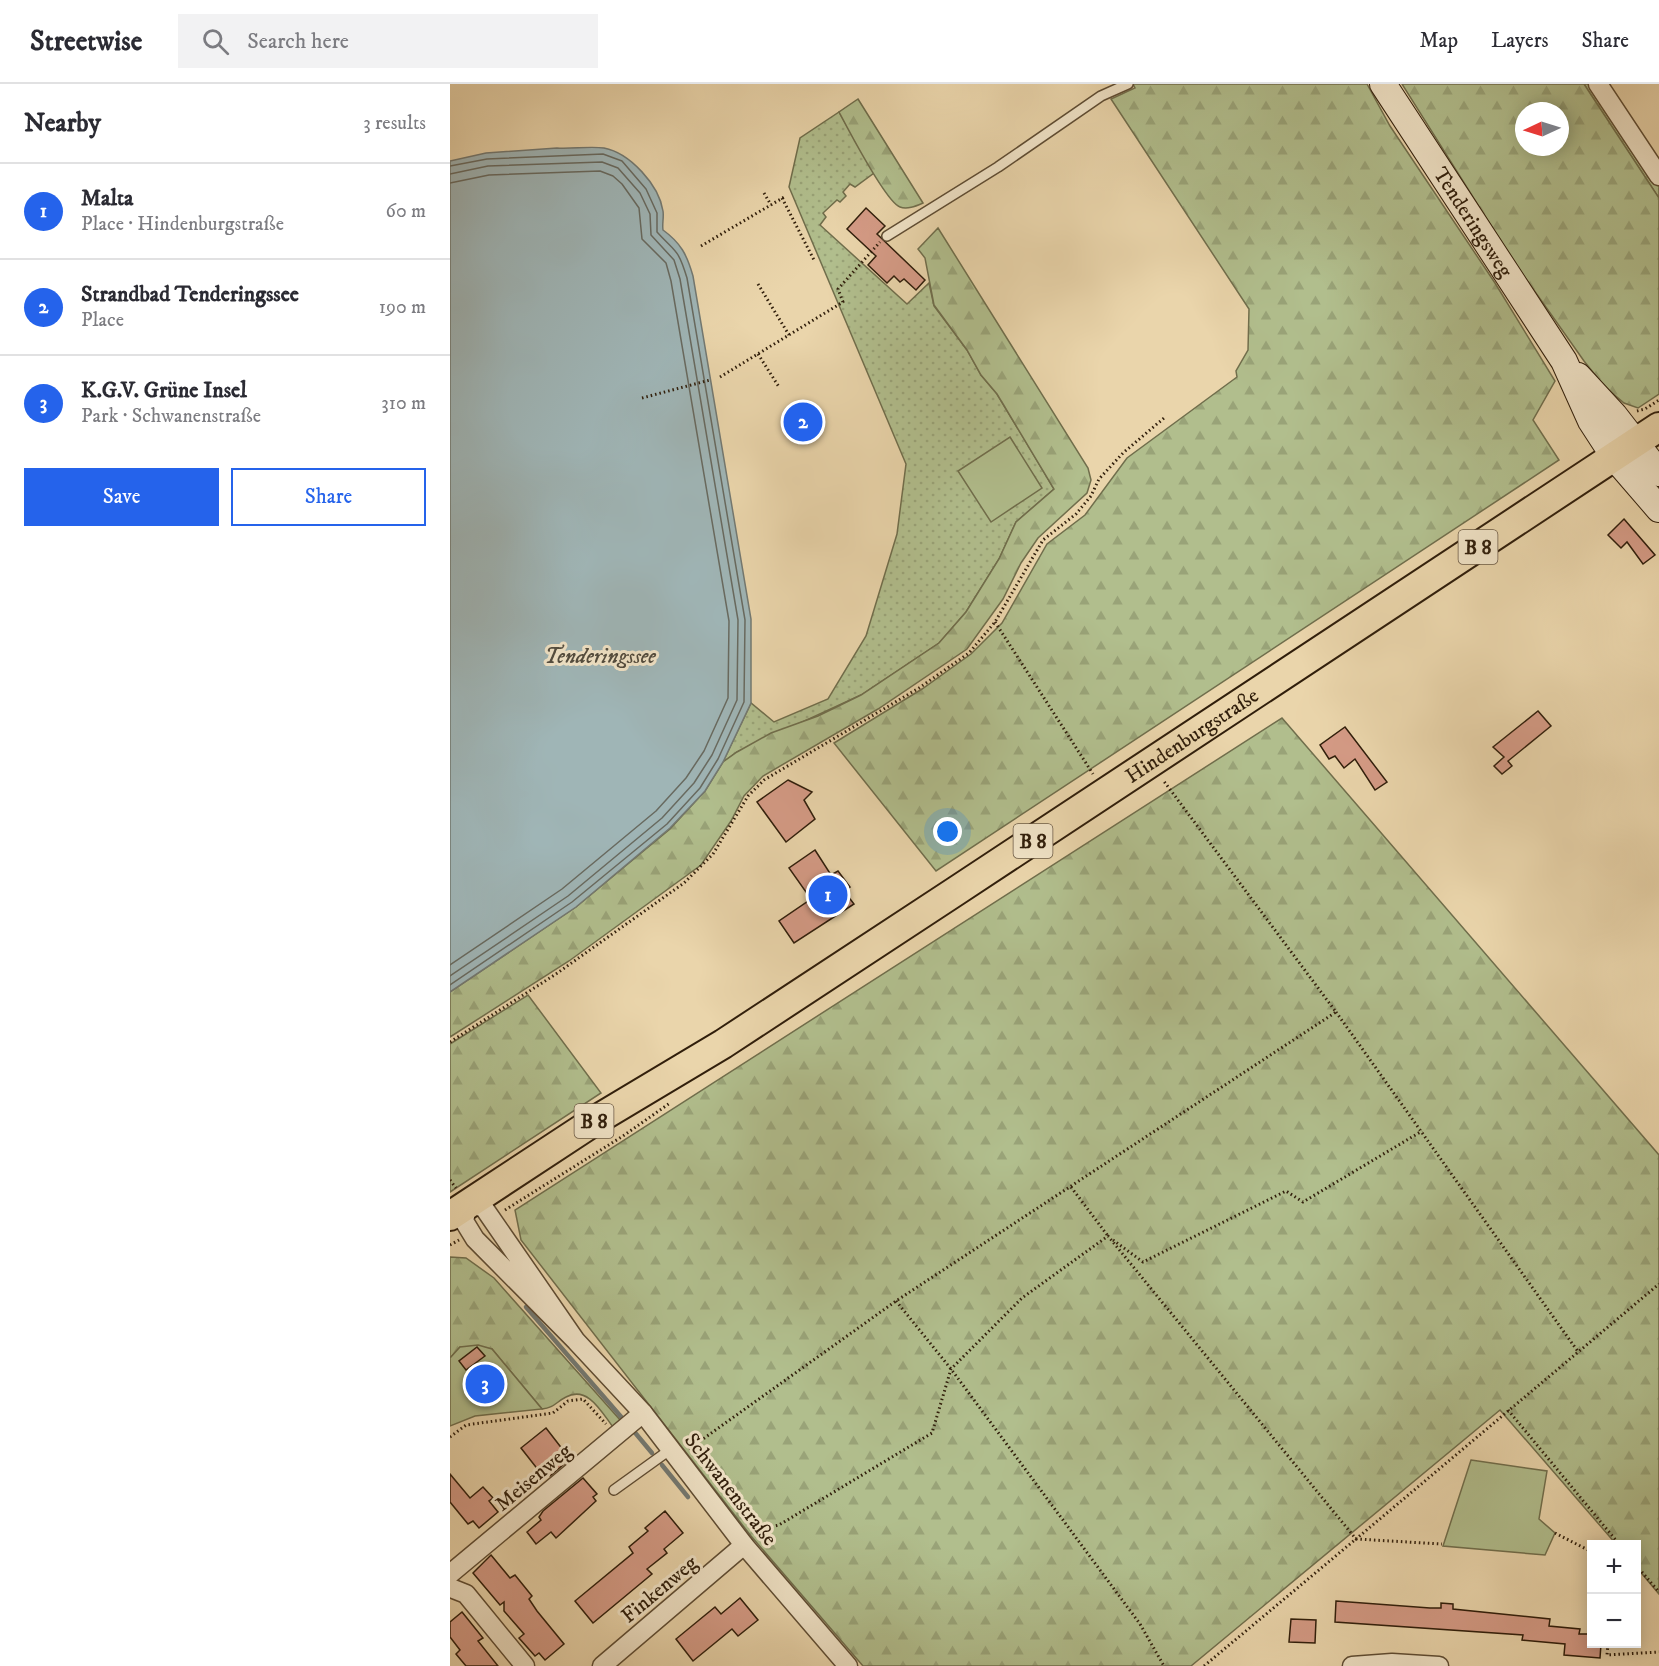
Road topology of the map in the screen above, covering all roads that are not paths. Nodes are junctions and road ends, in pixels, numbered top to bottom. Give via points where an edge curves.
1 (1128, 84) edge
2 (1383, 84) edge
3 (1598, 84) edge
4 (1659, 176) edge
5 (887, 236) road end
6 (1639, 434) edge
7 (1659, 473) edge
8 (1659, 509) edge
9 (463, 1216) edge
10 (576, 1341) junction
11 (643, 1413) junction
12 (675, 1453) junction
13 (614, 1490) dead end
14 (744, 1545) junction
15 (450, 1582) edge
16 (1392, 1664) edge
17 (525, 1666) edge
18 (602, 1666) edge
19 (848, 1666) edge
20 (1352, 1666) edge
21 (1439, 1666) edge

1 - 5 lane via 1101,96 998,167
2 - 6 street, Tenderingsweg via 1563,361 1591,421
3 - 4 street
6 - 7 street
6 - 8 street
6 - 9 main road, Hindenburgstraße / B 8 via 1105,793 723,1044 596,1120
9 - 10 street, Schwanenstraße
9 - 10 street, Schwanenstraße via 475,1239
10 - 11 street, Schwanenstraße
11 - 12 street, Schwanenstraße
11 - 15 street, Meisenweg
12 - 13 lane
12 - 14 street, Schwanenstraße
14 - 18 street, Finkenweg
14 - 19 street, Schwanenstraße
15 - 17 street via 466,1594
16 - 20 street
16 - 21 street

